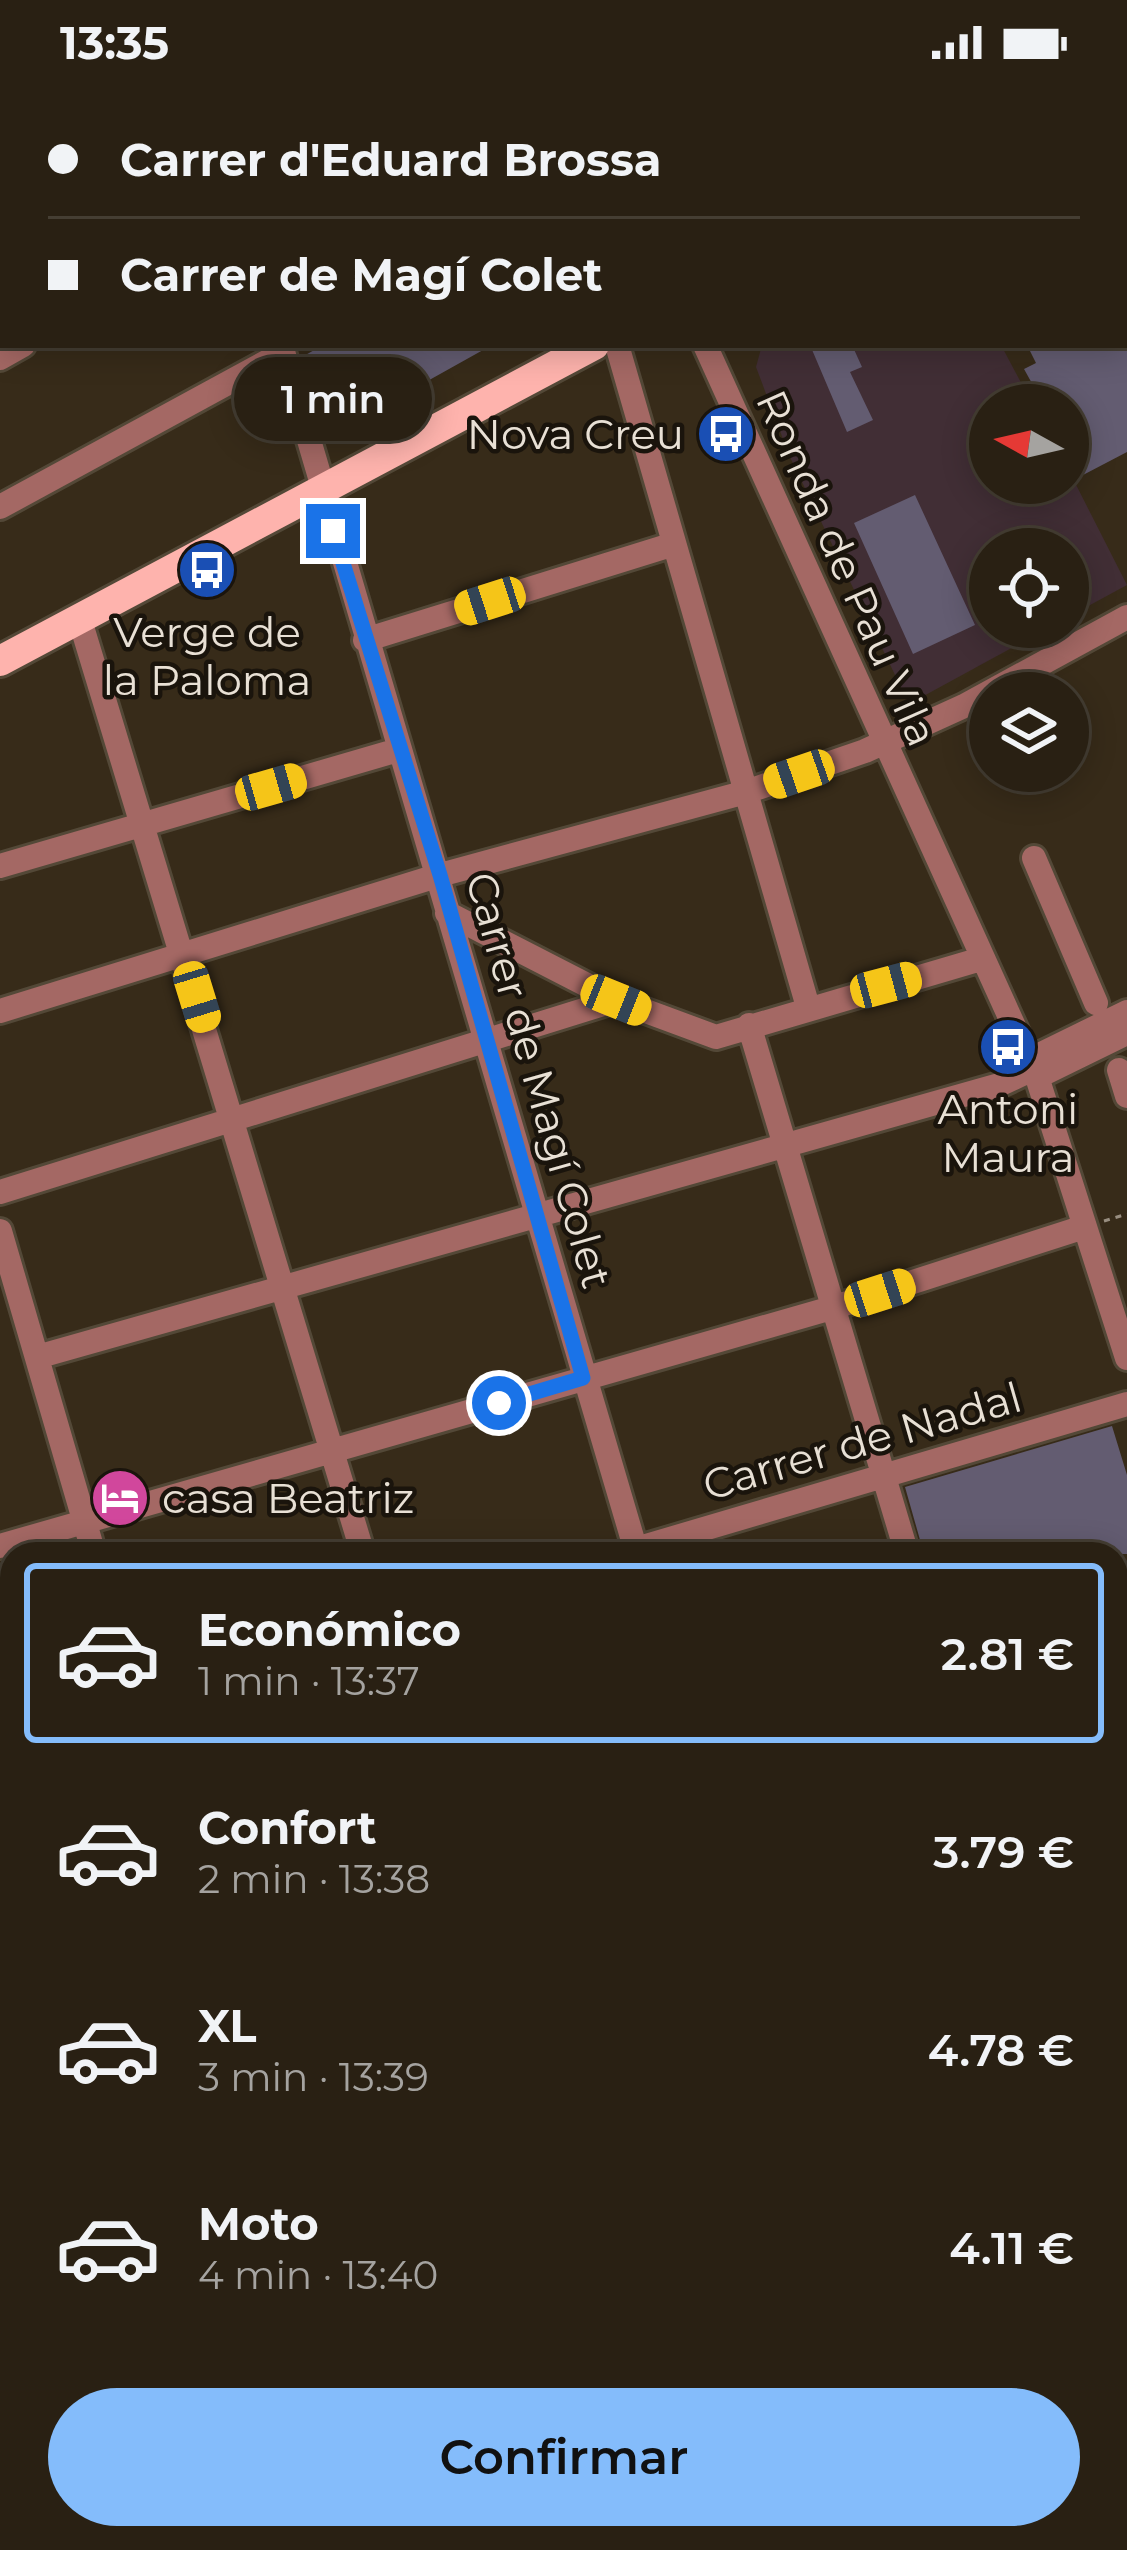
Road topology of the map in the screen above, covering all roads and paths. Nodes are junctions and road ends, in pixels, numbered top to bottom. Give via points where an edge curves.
1 (589, 348) edge
2 (617, 348) edge
3 (706, 348) edge
4 (282, 349) edge
5 (320, 490) junction
6 (0, 507) edge
7 (674, 544) junction
8 (79, 617) junction
9 (1127, 617) edge
10 (365, 640) junction
11 (0, 661) edge
12 (883, 745) junction
13 (398, 750) junction
14 (746, 792) junction
15 (144, 824) junction
16 (1034, 859) dead end
17 (0, 866) edge
18 (440, 875) junction
19 (447, 913) junction
20 (185, 956) junction
21 (981, 959) junction
22 (616, 1000) junction
23 (1096, 1003) dead end
24 (808, 1006) junction
25 (0, 1011) edge
26 (1127, 1012) edge
27 (749, 1025) junction
28 (1127, 1033) edge
29 (486, 1042) junction
30 (1033, 1069) junction
31 (1119, 1070) dead end
32 (1127, 1096) edge
33 (236, 1122) junction
34 (783, 1145) junction
35 (0, 1192) edge
36 (1127, 1214) edge
37 (538, 1216) junction
38 (1094, 1224) junction
39 (0, 1231) edge
40 (283, 1286) junction
41 (836, 1307) junction
42 (38, 1357) junction
43 (1127, 1358) edge
44 (583, 1378) junction
45 (1127, 1404) edge
46 (331, 1451) junction
47 (882, 1475) junction
48 (85, 1522) junction
49 (14, 1542) edge
50 (91, 1542) edge
51 (359, 1542) edge
52 (628, 1542) edge
53 (664, 1542) edge
54 (903, 1542) edge

1 - 5 main road
2 - 7 street
3 - 12 street, Ronda de Pau Vila
4 - 5 street, Carrer de Magí Colet
4 - 6 street
5 - 8 main road
5 - 10 street, Carrer de Magí Colet
7 - 10 street
7 - 14 street
8 - 11 main road
8 - 15 street
9 - 12 street
10 - 13 street, Carrer de Magí Colet
12 - 14 street
12 - 21 street, Ronda de Pau Vila
13 - 15 street
13 - 18 street, Carrer de Magí Colet
14 - 18 street
14 - 24 street
15 - 17 street
15 - 20 street
16 - 23 street
18 - 19 street, Carrer de Magí Colet
18 - 20 street
19 - 22 street
19 - 29 street, Carrer de Magí Colet
20 - 25 street
20 - 33 street
21 - 24 street
21 - 30 street, Ronda de Pau Vila
22 - 27 street via 704,1036
22 - 29 street
24 - 27 street
26 - 30 street
27 - 34 street
28 - 30 street
29 - 33 street
29 - 37 street, Carrer de Magí Colet
30 - 34 street
30 - 38 street, Ronda de Pau Vila
31 - 32 street
33 - 35 street
33 - 40 street
34 - 37 street
34 - 41 street
36 - 38 path
37 - 40 street
37 - 44 street, Carrer de Magí Colet
38 - 41 street
38 - 43 street, Ronda de Pau Vila
39 - 42 street
40 - 42 street
40 - 46 street
41 - 44 street
41 - 47 street
42 - 48 street
44 - 46 street
44 - 52 street, Carrer de Magí Colet
45 - 47 street, Carrer de Nadal
46 - 48 street
46 - 51 street
47 - 53 street, Carrer de Nadal
47 - 54 street
48 - 49 street
48 - 50 street

